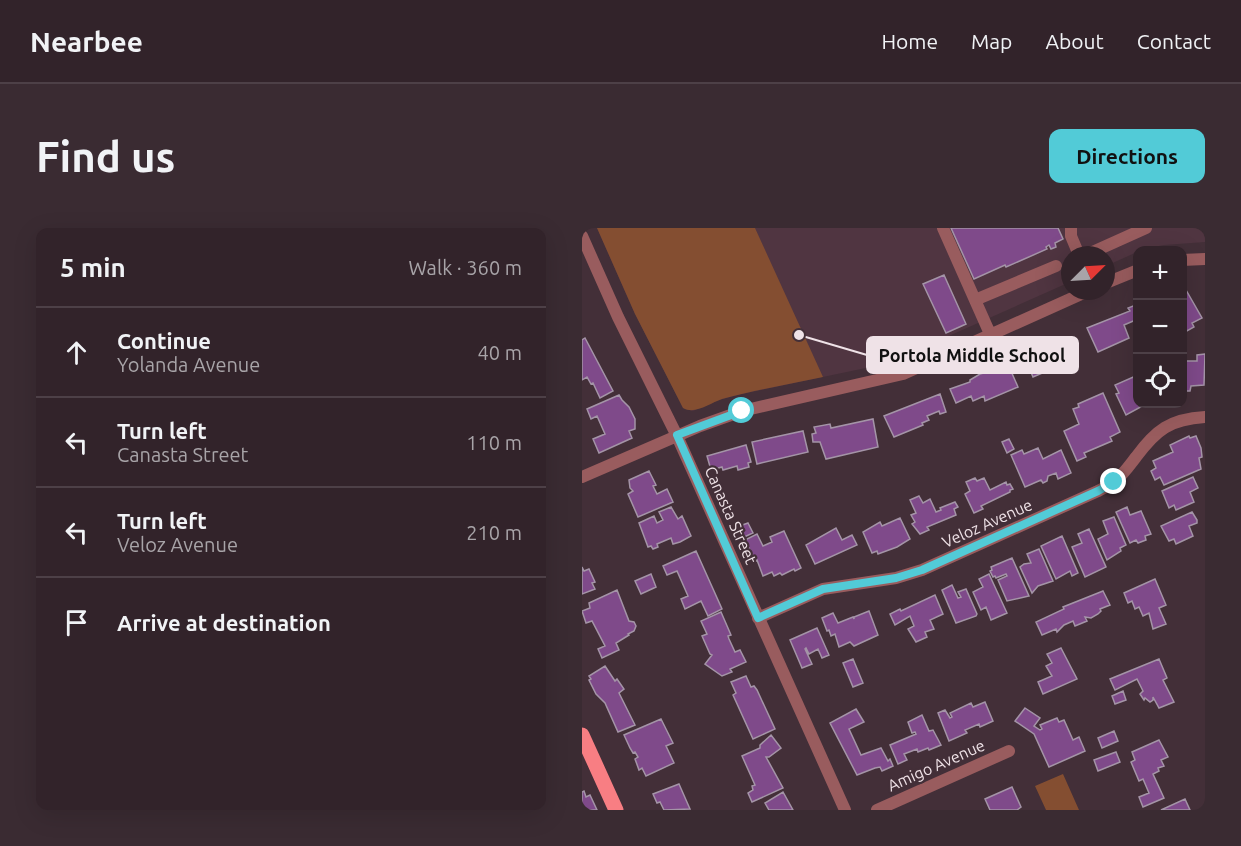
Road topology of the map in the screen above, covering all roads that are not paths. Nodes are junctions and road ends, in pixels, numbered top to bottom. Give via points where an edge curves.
1 (943, 228) edge
2 (1071, 228) edge
3 (1146, 228) edge
4 (582, 236) edge
5 (1075, 246) edge
6 (1106, 246) edge
7 (1187, 260) edge
8 (1205, 260) edge
9 (1056, 266) dead end
10 (1133, 272) edge
11 (1115, 279) edge
12 (975, 300) junction
13 (1069, 300) edge
14 (991, 336) junction
15 (1205, 417) edge
16 (677, 435) junction
17 (582, 477) edge
18 (758, 618) junction
19 (582, 735) edge
20 (1009, 751) dead end
21 (616, 810) edge
22 (845, 810) edge
23 (877, 810) edge

1 - 12 street
2 - 5 street
3 - 6 street
4 - 16 street, Canasta Street
7 - 8 street
9 - 12 street
10 - 11 street
12 - 14 street
13 - 14 street
14 - 16 street via 903,374 742,411
15 - 18 street, Veloz Avenue via 1178,421 1162,429 1125,472 1098,491 913,574 823,589
16 - 17 street
16 - 18 street, Canasta Street
18 - 22 street, Canasta Street
19 - 21 main road
20 - 23 street, Amigo Avenue

